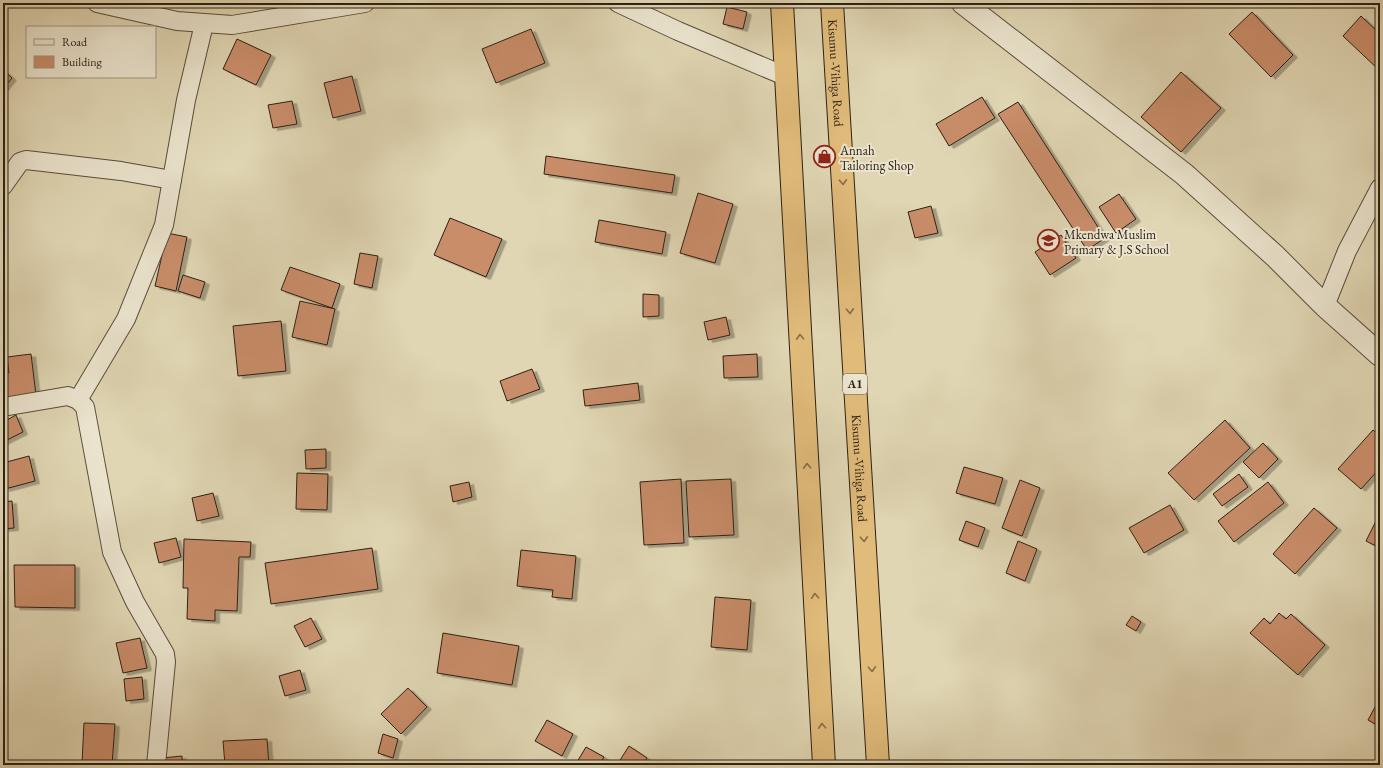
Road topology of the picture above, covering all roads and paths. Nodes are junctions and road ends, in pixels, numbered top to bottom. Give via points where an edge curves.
1 (97, 3) edge
2 (365, 3) edge
3 (618, 3) edge
4 (782, 3) edge
5 (832, 3) edge
6 (963, 3) edge
7 (204, 24) junction
8 (785, 76) junction
9 (172, 180) junction
10 (3, 186) edge
11 (1380, 188) edge
12 (1325, 306) junction
13 (1380, 355) edge
14 (78, 400) junction
15 (3, 407) edge
16 (156, 765) edge
17 (824, 765) edge
18 (878, 765) edge

1 - 7 street via 177,21
2 - 7 street via 232,24
3 - 8 street
4 - 8 highway
5 -> 18 highway, Kisumu -Vihiga Road / A1
6 - 12 street via 1184,174 1275,256
7 - 9 street via 186,100
17 -> 8 highway
9 - 10 street via 26,160 20,162
9 - 14 street via 164,225 126,319
11 - 12 street via 1347,251
12 - 13 street
14 - 15 street via 68,396
14 - 16 street via 85,407 112,552 135,602 165,654

